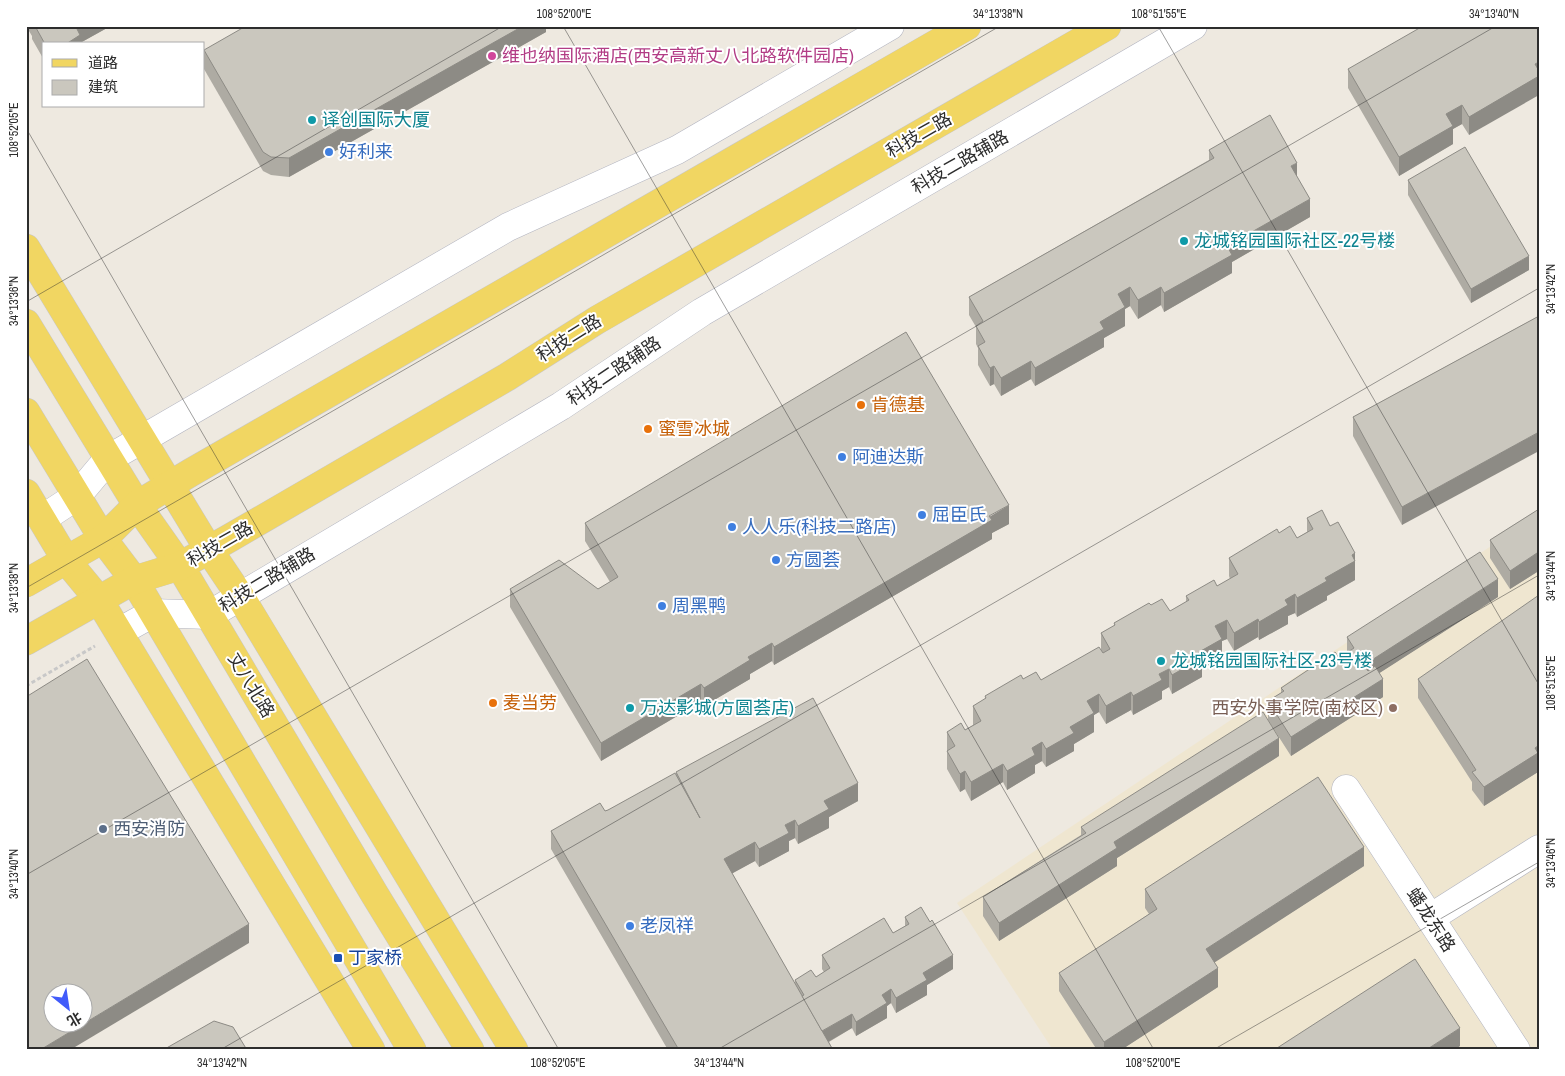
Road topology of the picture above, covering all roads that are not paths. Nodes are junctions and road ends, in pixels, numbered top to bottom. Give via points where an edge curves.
1 (890, 26) edge
2 (967, 26) edge
3 (1108, 26) edge
4 (1193, 26) edge
5 (26, 248) edge
6 (26, 322) edge
7 (26, 412) edge
8 (143, 440) junction
9 (108, 459) junction
10 (170, 485) junction
11 (26, 493) edge
12 (77, 496) junction
13 (137, 505) junction
14 (42, 519) junction
15 (103, 539) junction
16 (209, 550) junction
17 (66, 560) junction
18 (180, 566) junction
19 (134, 580) junction
20 (26, 583) edge
21 (240, 596) junction
22 (99, 600) junction
23 (153, 613) junction
24 (209, 615) junction
25 (119, 632) junction
26 (26, 641) edge
27 (1346, 789) dead end
28 (1539, 848) edge
29 (1430, 918) junction
30 (371, 1050) edge
31 (412, 1050) edge
32 (470, 1050) edge
33 (514, 1050) edge
34 (1516, 1050) edge

1 - 8 street via 677,150 508,228
2 - 10 main road
3 - 16 main road, 科技二路 via 597,320 485,390
4 - 21 street, 科技二路辅路 via 702,312 561,406
5 - 8 main road
6 - 9 main road, 丈八北路
7 - 12 main road
8 - 9 street
8 - 10 main road
9 - 12 street
9 - 13 main road, 丈八北路
10 - 13 main road
10 - 16 main road
11 - 14 main road
12 - 14 street
12 - 15 main road
13 - 15 main road
13 - 18 main road, 丈八北路
14 - 17 main road
15 - 17 main road
15 - 19 main road
16 - 18 main road, 科技二路
16 - 21 main road
17 - 20 main road
17 - 22 main road
18 - 19 main road, 科技二路
18 - 24 main road, 丈八北路
19 - 22 main road, 科技二路
19 - 23 main road
21 - 24 street, 科技二路辅路
21 - 33 main road
22 - 25 main road
22 - 26 main road, 科技二路
23 - 24 street, 科技二路辅路
23 - 25 street
23 - 31 main road
24 - 32 main road, 丈八北路
25 - 30 main road
27 - 29 street, 蟠龙东路
28 - 29 street
29 - 34 street, 蟠龙东路

